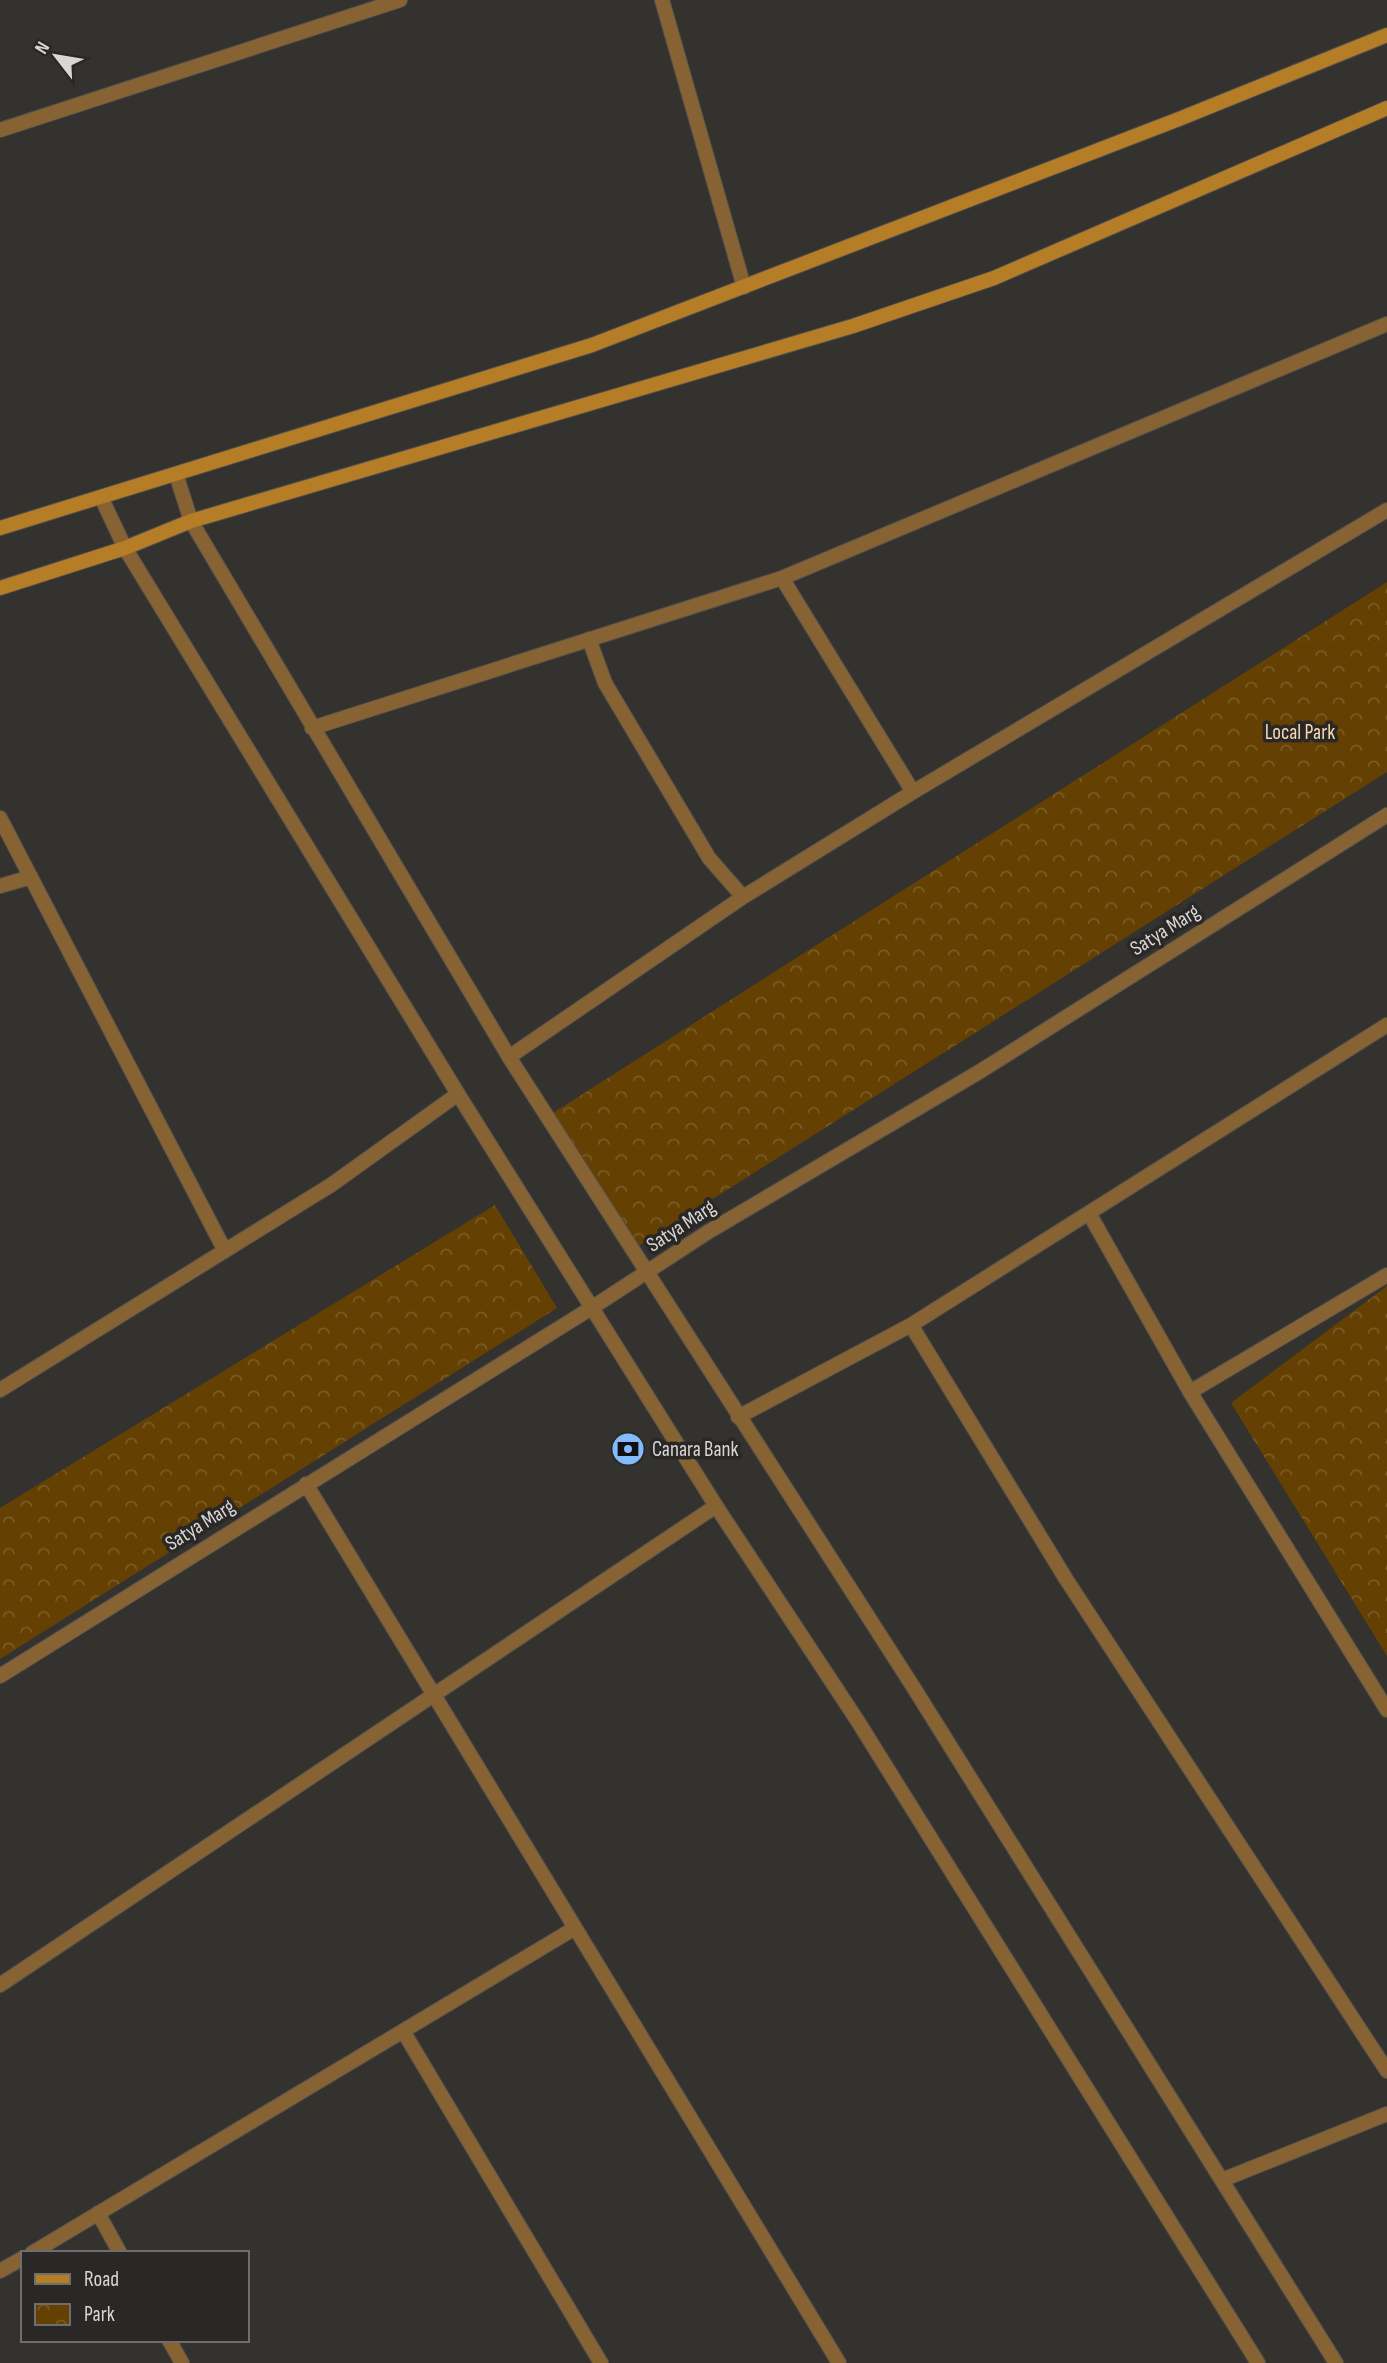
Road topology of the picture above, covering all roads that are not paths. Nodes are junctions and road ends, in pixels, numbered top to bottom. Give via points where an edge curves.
1 (400, 0) edge
2 (662, 0) edge
3 (1387, 34) edge
4 (1387, 108) edge
5 (0, 130) edge
6 (744, 287) junction
7 (1387, 324) edge
8 (176, 474) junction
9 (101, 497) junction
10 (1387, 510) edge
11 (191, 521) junction
12 (0, 528) edge
13 (125, 548) junction
14 (782, 578) junction
15 (0, 588) edge
16 (589, 639) junction
17 (312, 728) junction
18 (913, 792) junction
19 (1387, 815) edge
20 (0, 818) edge
21 (31, 877) junction
22 (0, 886) edge
23 (743, 897) junction
24 (1387, 1026) edge
25 (509, 1057) junction
26 (458, 1094) junction
27 (1090, 1215) junction
28 (225, 1251) junction
29 (648, 1272) junction
30 (1387, 1275) edge
31 (593, 1307) junction
32 (911, 1325) junction
33 (0, 1390) edge
34 (1190, 1392) junction
35 (738, 1417) junction
36 (306, 1483) junction
37 (716, 1506) junction
38 (0, 1676) edge
39 (434, 1695) junction
40 (1385, 1701) edge
41 (575, 1928) junction
42 (0, 1985) edge
43 (403, 2031) junction
44 (1387, 2071) edge
45 (1387, 2114) edge
46 (1222, 2180) junction
47 (98, 2213) junction
48 (35, 2251) edge
49 (119, 2251) edge
50 (21, 2259) edge
51 (0, 2272) edge
52 (170, 2342) edge
53 (182, 2363) edge
54 (601, 2363) edge
55 (839, 2363) edge
56 (1258, 2363) edge
57 (1336, 2363) edge

1 - 5 street
2 - 6 street
3 - 6 main road
4 - 11 main road via 994,278 853,326
6 - 8 main road via 593,345
7 - 14 street
8 - 9 main road
8 - 11 street
9 - 12 main road
9 - 13 street
10 - 18 street
11 - 13 main road
11 - 17 street
13 - 15 main road
13 - 26 street
14 - 16 street
14 - 18 street
16 - 17 street
16 - 23 street via 618,706 709,858
17 - 25 street
18 - 23 street
19 - 29 street, Satya Marg via 979,1072
20 - 21 street
21 - 22 street
21 - 28 street
23 - 25 street
24 - 27 street
25 - 29 street
26 - 28 street via 331,1185
26 - 31 street
27 - 32 street
27 - 34 street
28 - 33 street
29 - 31 street, Satya Marg
29 - 35 street
30 - 34 street
31 - 36 street, Satya Marg
31 - 37 street
32 - 35 street
32 - 44 street via 1066,1579
34 - 40 street
35 - 46 street
36 - 38 street, Satya Marg
36 - 39 street
37 - 39 street
37 - 56 street via 857,1720
39 - 41 street
39 - 42 street
41 - 43 street
41 - 55 street
43 - 47 street
43 - 54 street
45 - 46 street
46 - 57 street
47 - 48 street
47 - 49 street
50 - 51 street
52 - 53 street

